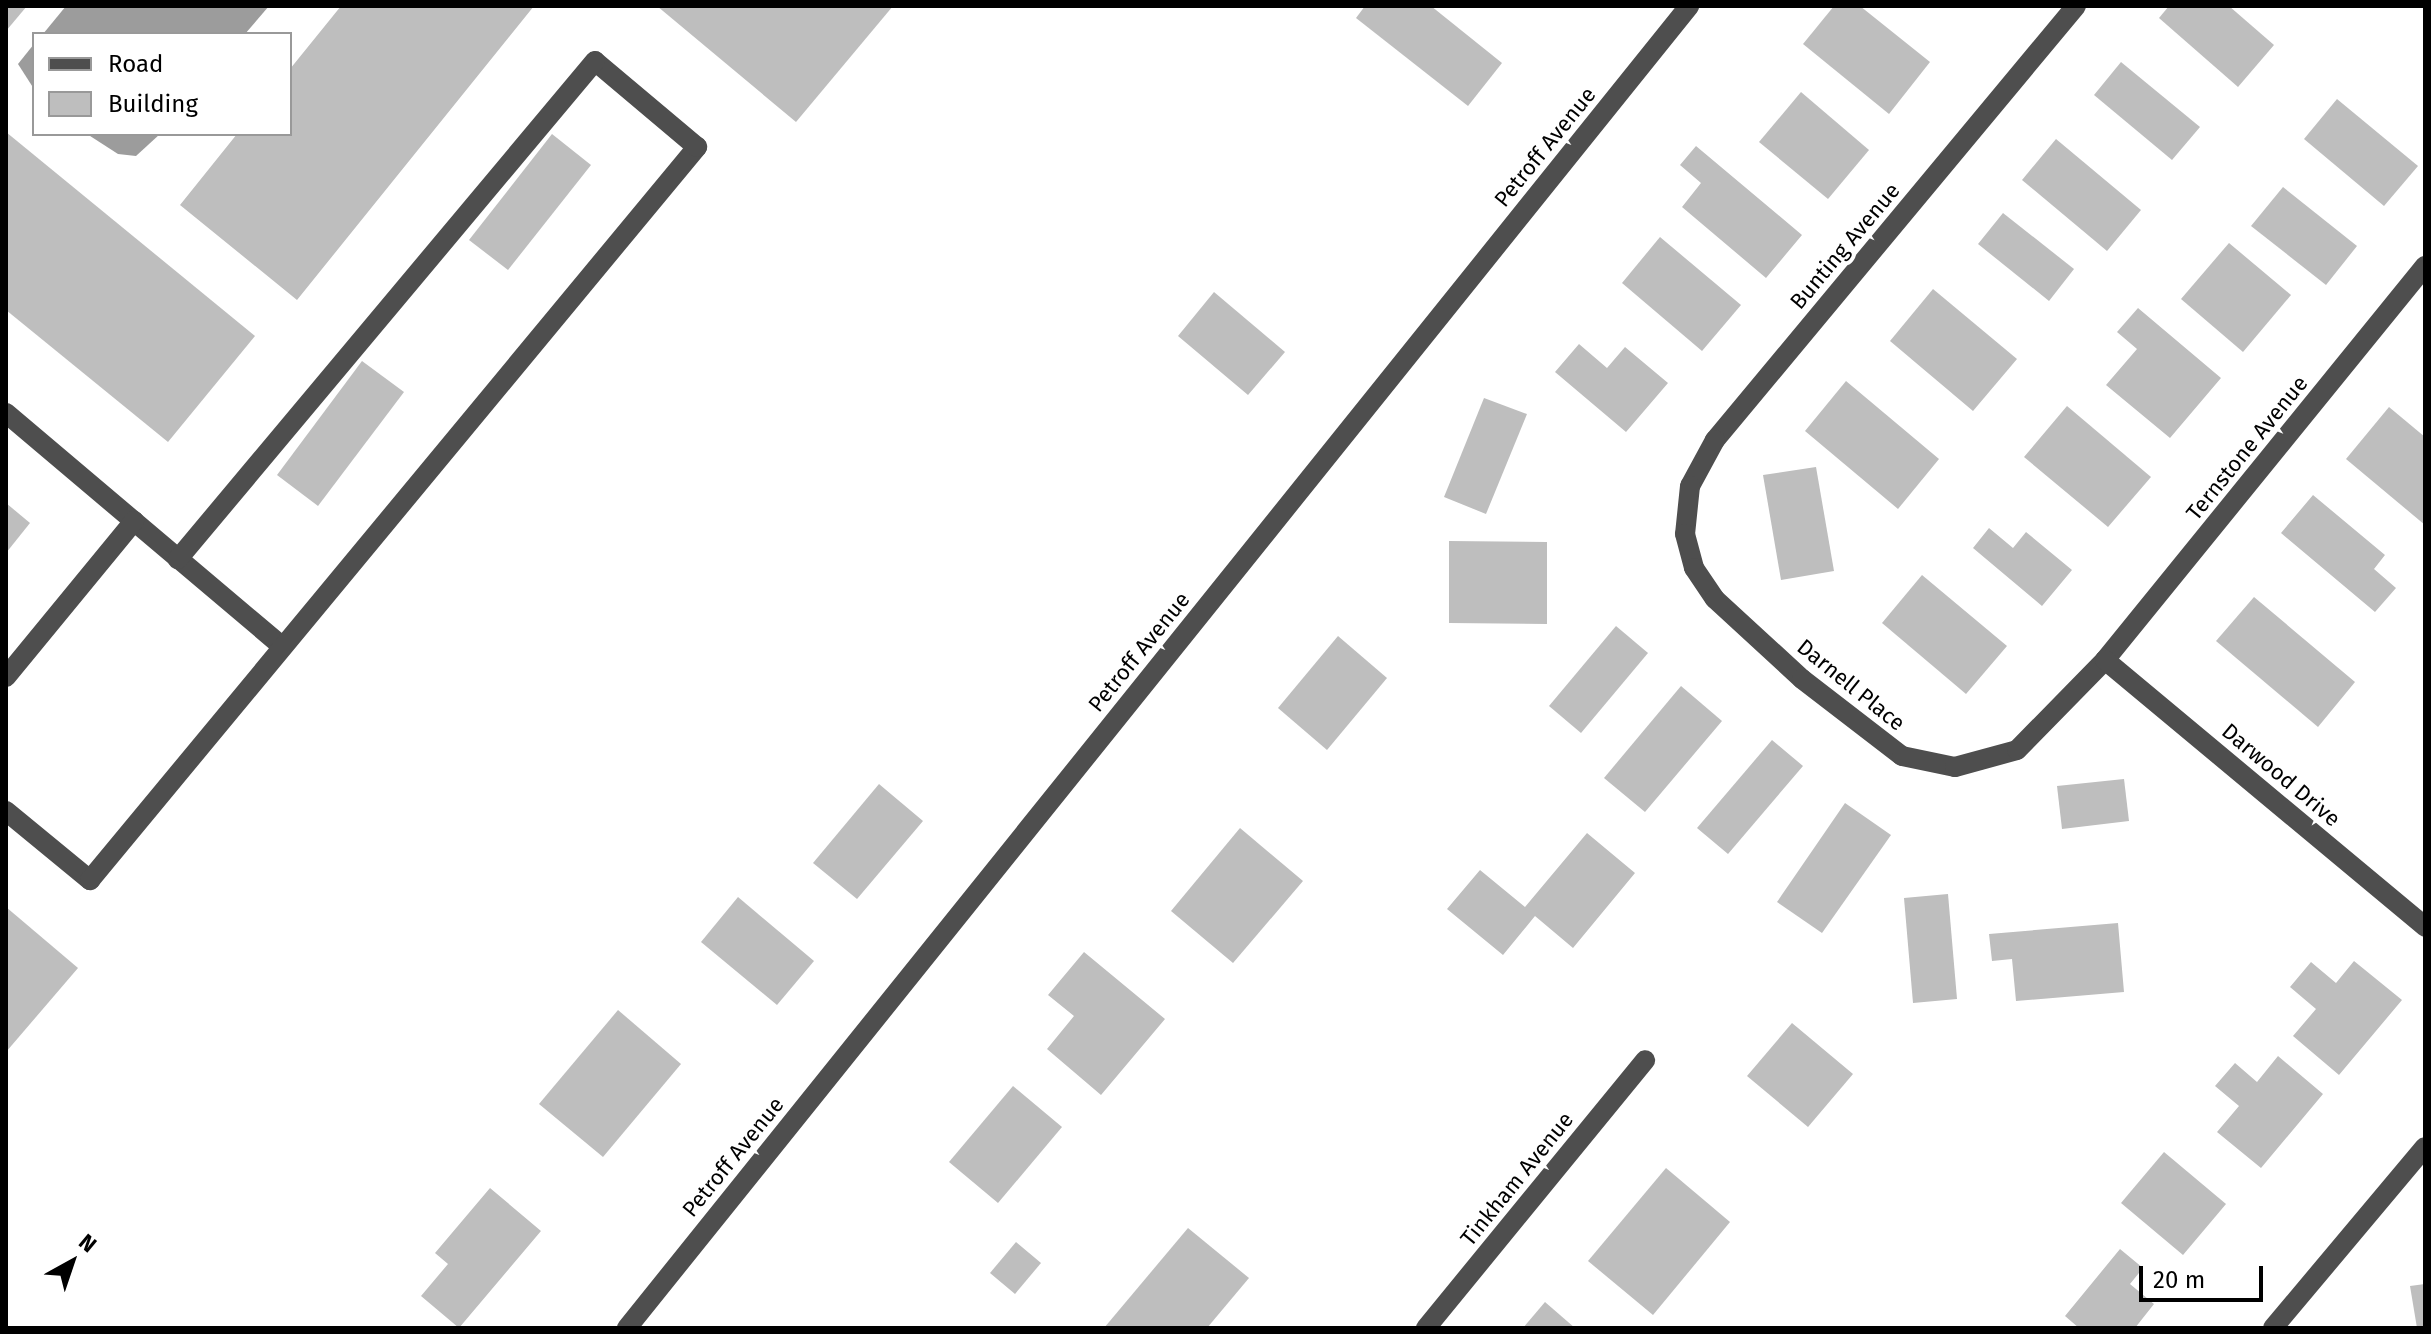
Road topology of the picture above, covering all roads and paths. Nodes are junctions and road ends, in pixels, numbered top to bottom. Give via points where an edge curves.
1 (1689, 6) edge
2 (2076, 6) edge
3 (2425, 266) edge
4 (6, 413) edge
5 (134, 521) junction
6 (1685, 534) joint
7 (178, 559) junction
8 (282, 646) junction
9 (2105, 660) junction
10 (6, 677) edge
11 (6, 811) edge
12 (2425, 927) edge
13 (1645, 1060) dead end
14 (2425, 1147) edge
15 (627, 1328) edge
16 (1426, 1328) edge
17 (2273, 1328) edge

1 - 15 street, Petroff Avenue
2 - 6 street, Bunting Avenue via 1715,440 1690,486
3 - 9 street, Ternstone Avenue
4 - 5 street
5 - 7 street
5 - 10 street
6 - 9 street, Darnell Place via 1694,568 1715,599 1802,679 1902,756 1955,767 2017,750
7 - 8 street
7 - 8 street via 595,61 697,147
8 - 11 street via 90,880
9 - 12 street, Darwood Drive
13 - 16 street, Tinkham Avenue
14 - 17 street

